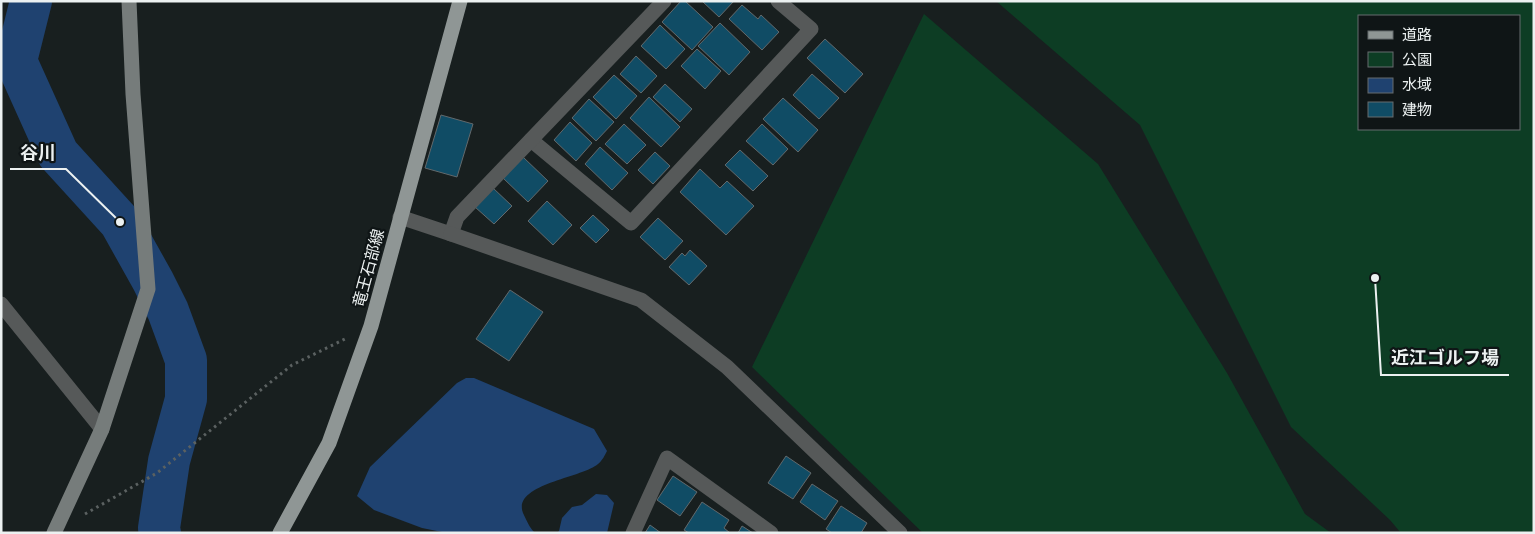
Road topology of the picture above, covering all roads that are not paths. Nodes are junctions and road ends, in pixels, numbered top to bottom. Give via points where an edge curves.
1 (129, 1) edge
2 (460, 1) edge
3 (664, 1) edge
4 (778, 1) edge
5 (531, 140) junction
6 (400, 217) junction
7 (451, 234) junction
8 (1, 304) edge
9 (102, 429) junction
10 (56, 532) edge
11 (280, 533) edge
12 (632, 533) edge
13 (771, 533) edge
14 (900, 533) edge

1 - 9 street via 148,289
2 - 6 main road, 竜王石部線
3 - 5 street
4 - 5 street via 811,29 631,223
5 - 7 street via 457,217
6 - 7 street
6 - 11 main road, 竜王石部線 via 371,326 329,444
7 - 14 street via 641,300 727,367
8 - 9 street
9 - 10 street
12 - 13 street via 667,458

